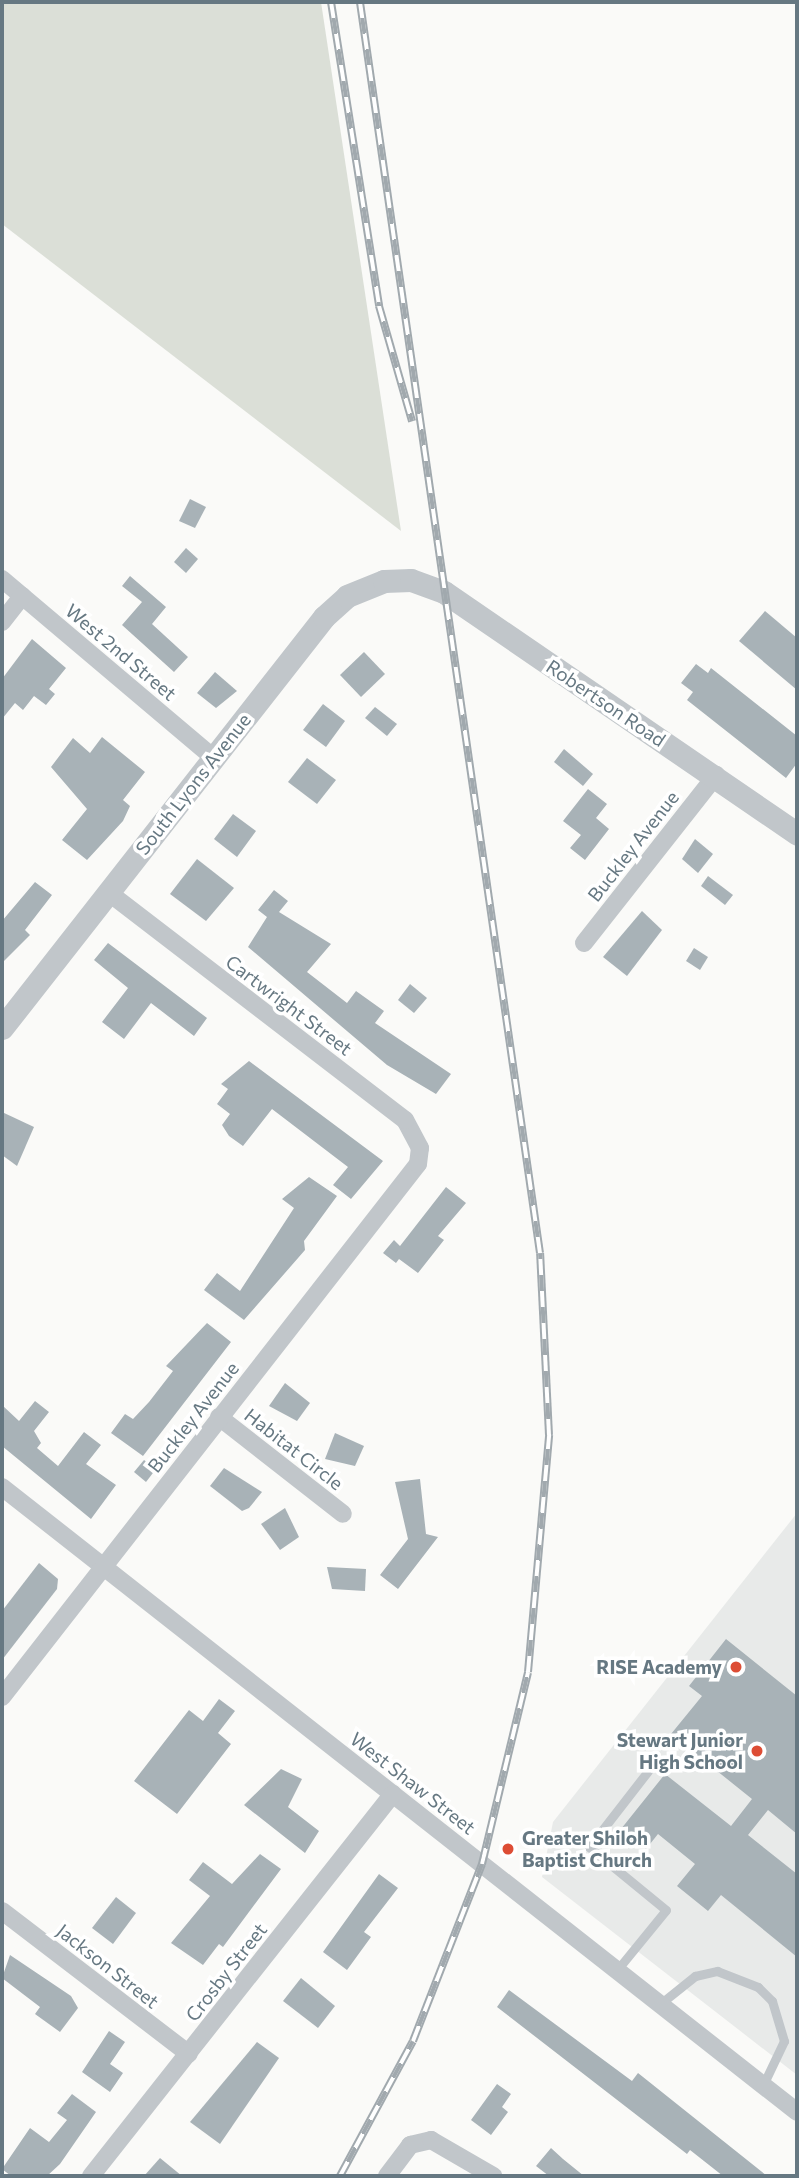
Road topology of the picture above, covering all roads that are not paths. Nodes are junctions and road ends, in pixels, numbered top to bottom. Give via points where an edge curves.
1 (2, 579) edge
2 (411, 580) joint
3 (22, 596) junction
4 (2, 622) edge
5 (214, 758) junction
6 (716, 775) junction
7 (797, 834) edge
8 (108, 893) junction
9 (584, 943) dead end
10 (2, 1028) edge
11 (418, 1164) joint
12 (219, 1417) junction
13 (2, 1487) edge
14 (344, 1514) dead end
15 (102, 1568) junction
16 (2, 1697) edge
17 (648, 1771) dead end
18 (393, 1794) junction
19 (2, 1911) edge
20 (617, 1970) junction
21 (660, 2004) junction
22 (189, 2054) junction
23 (763, 2085) junction
24 (797, 2112) edge
25 (91, 2176) edge
26 (387, 2176) edge
27 (493, 2176) edge

1 - 3 street, West 2nd Street
2 - 5 street, South Lyons Avenue via 372,584 336,604
2 - 6 street, Robertson Road via 444,592
3 - 4 street
3 - 5 street, West 2nd Street
5 - 8 street, South Lyons Avenue
6 - 7 street, Robertson Road
6 - 9 street, Buckley Avenue
8 - 10 street, South Lyons Avenue
8 - 11 street, Cartwright Street via 405,1120 420,1148
11 - 12 street, Buckley Avenue
12 - 14 street, Habitat Circle
12 - 15 street, Buckley Avenue
13 - 15 street, West Shaw Street
15 - 16 street, Buckley Avenue
15 - 18 street, West Shaw Street
17 - 20 lane via 589,1847 666,1910
18 - 20 street, West Shaw Street
18 - 22 street, Crosby Street
19 - 22 street, Jackson Street
20 - 21 street, West Shaw Street
21 - 23 street, West Shaw Street
21 - 23 lane via 695,1976 717,1971 758,1987 772,2001 784,2041
22 - 25 street, Crosby Street
23 - 24 street, West Shaw Street
26 - 27 street via 410,2145 431,2140

